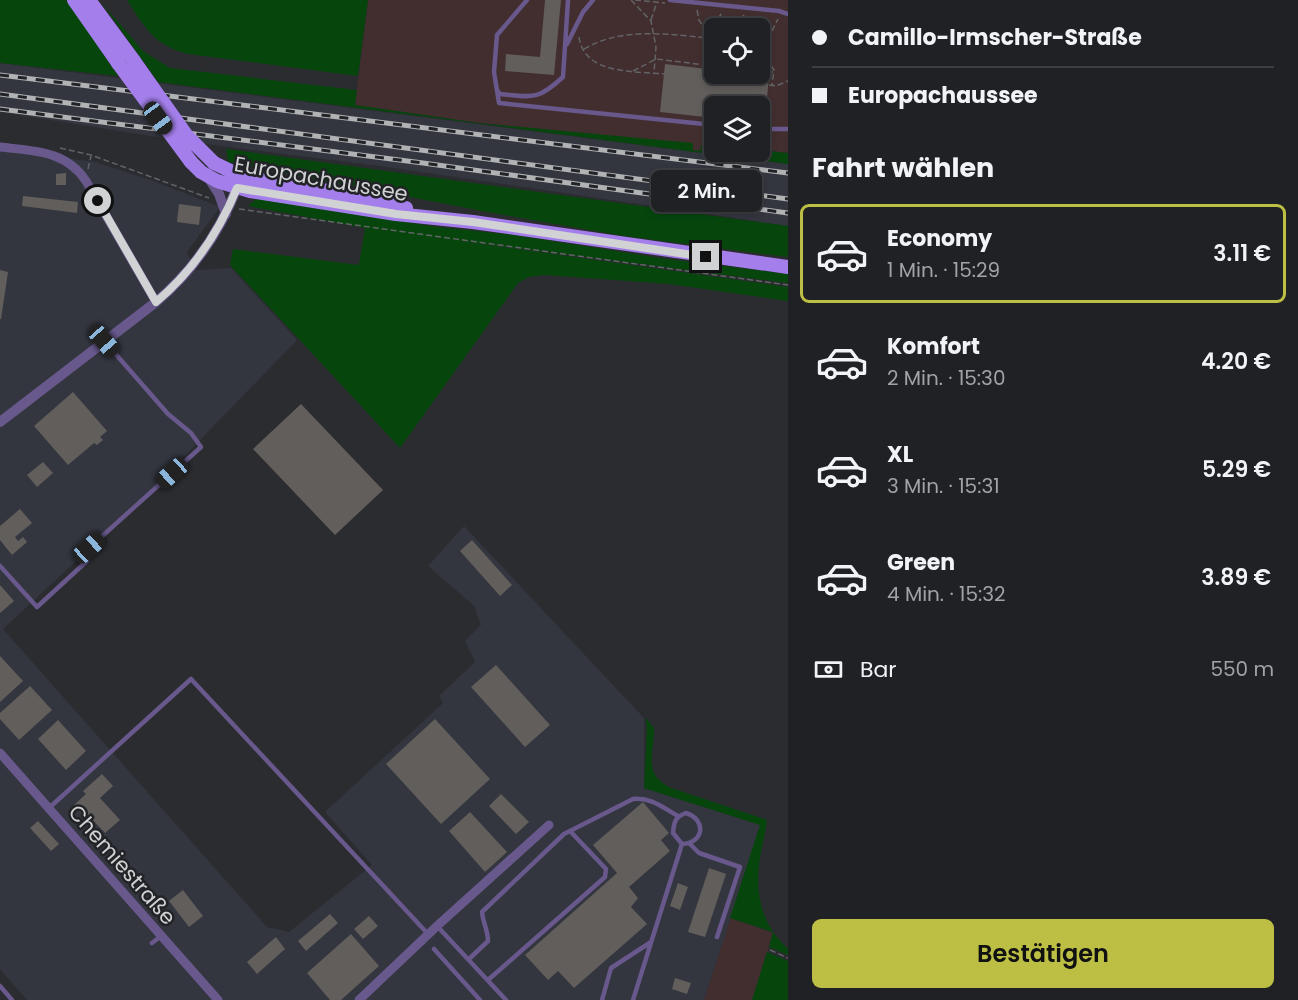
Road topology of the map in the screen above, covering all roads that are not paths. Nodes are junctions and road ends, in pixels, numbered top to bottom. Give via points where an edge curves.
1 (74, 0) edge
2 (89, 0) edge
3 (527, 0) edge
4 (568, 0) edge
5 (593, 0) edge
6 (670, 0) edge
7 (786, 15) edge
8 (565, 48) junction
9 (495, 88) junction
10 (704, 124) edge
11 (770, 129) edge
12 (788, 129) edge
13 (0, 147) edge
14 (207, 176) junction
15 (239, 182) junction
16 (226, 208) junction
17 (788, 267) edge
18 (156, 302) junction
19 (104, 341) junction
20 (0, 422) edge
21 (0, 566) edge
22 (0, 753) edge
23 (49, 808) junction
24 (678, 816) junction
25 (549, 825) dead end
26 (570, 831) junction
27 (682, 844) junction
28 (690, 844) junction
29 (438, 926) junction
30 (428, 934) junction
31 (161, 936) junction
32 (717, 937) dead end
33 (651, 942) junction
34 (152, 943) dead end
35 (434, 949) dead end
36 (469, 959) junction
37 (488, 980) junction
38 (0, 986) edge
39 (12, 1000) edge
40 (218, 1000) edge
41 (359, 1000) edge
42 (480, 1000) edge
43 (506, 1000) edge
44 (602, 1000) edge
45 (633, 1000) edge

1 - 14 main road, Europachaussee, bridge via 191,162
2 - 15 main road, Europachaussee, bridge via 187,136
3 - 9 lane via 497,35
4 - 8 lane
5 - 8 lane
6 - 7 lane
8 - 9 lane via 563,77 550,89 534,97 500,94
9 - 10 lane via 500,103
11 - 12 lane
13 - 18 street via 59,157 71,164 86,181
14 - 15 main road, Europachaussee
14 - 16 street
15 - 16 street
15 - 17 main road, Europachaussee via 368,199 435,218
16 - 18 street via 203,252
18 - 19 street
19 - 20 street
19 - 21 lane via 201,447 89,548 87,561 37,607
22 - 23 street, Chemiestraße
23 - 30 lane via 191,679
23 - 31 street, Chemiestraße
24 - 26 lane via 653,800 633,799
24 - 27 lane via 673,833
24 - 28 lane via 694,815 699,822 700,830
25 - 29 street
26 - 36 lane via 482,912 488,941
26 - 37 lane via 606,868 605,877
27 - 28 lane
27 - 33 lane
28 - 32 lane via 699,853 740,867
29 - 30 street
29 - 36 lane
30 - 41 street
31 - 34 lane
31 - 40 street, Chemiestraße
33 - 44 lane via 611,968
33 - 45 lane
35 - 42 lane
36 - 37 lane
37 - 43 lane
38 - 39 lane

